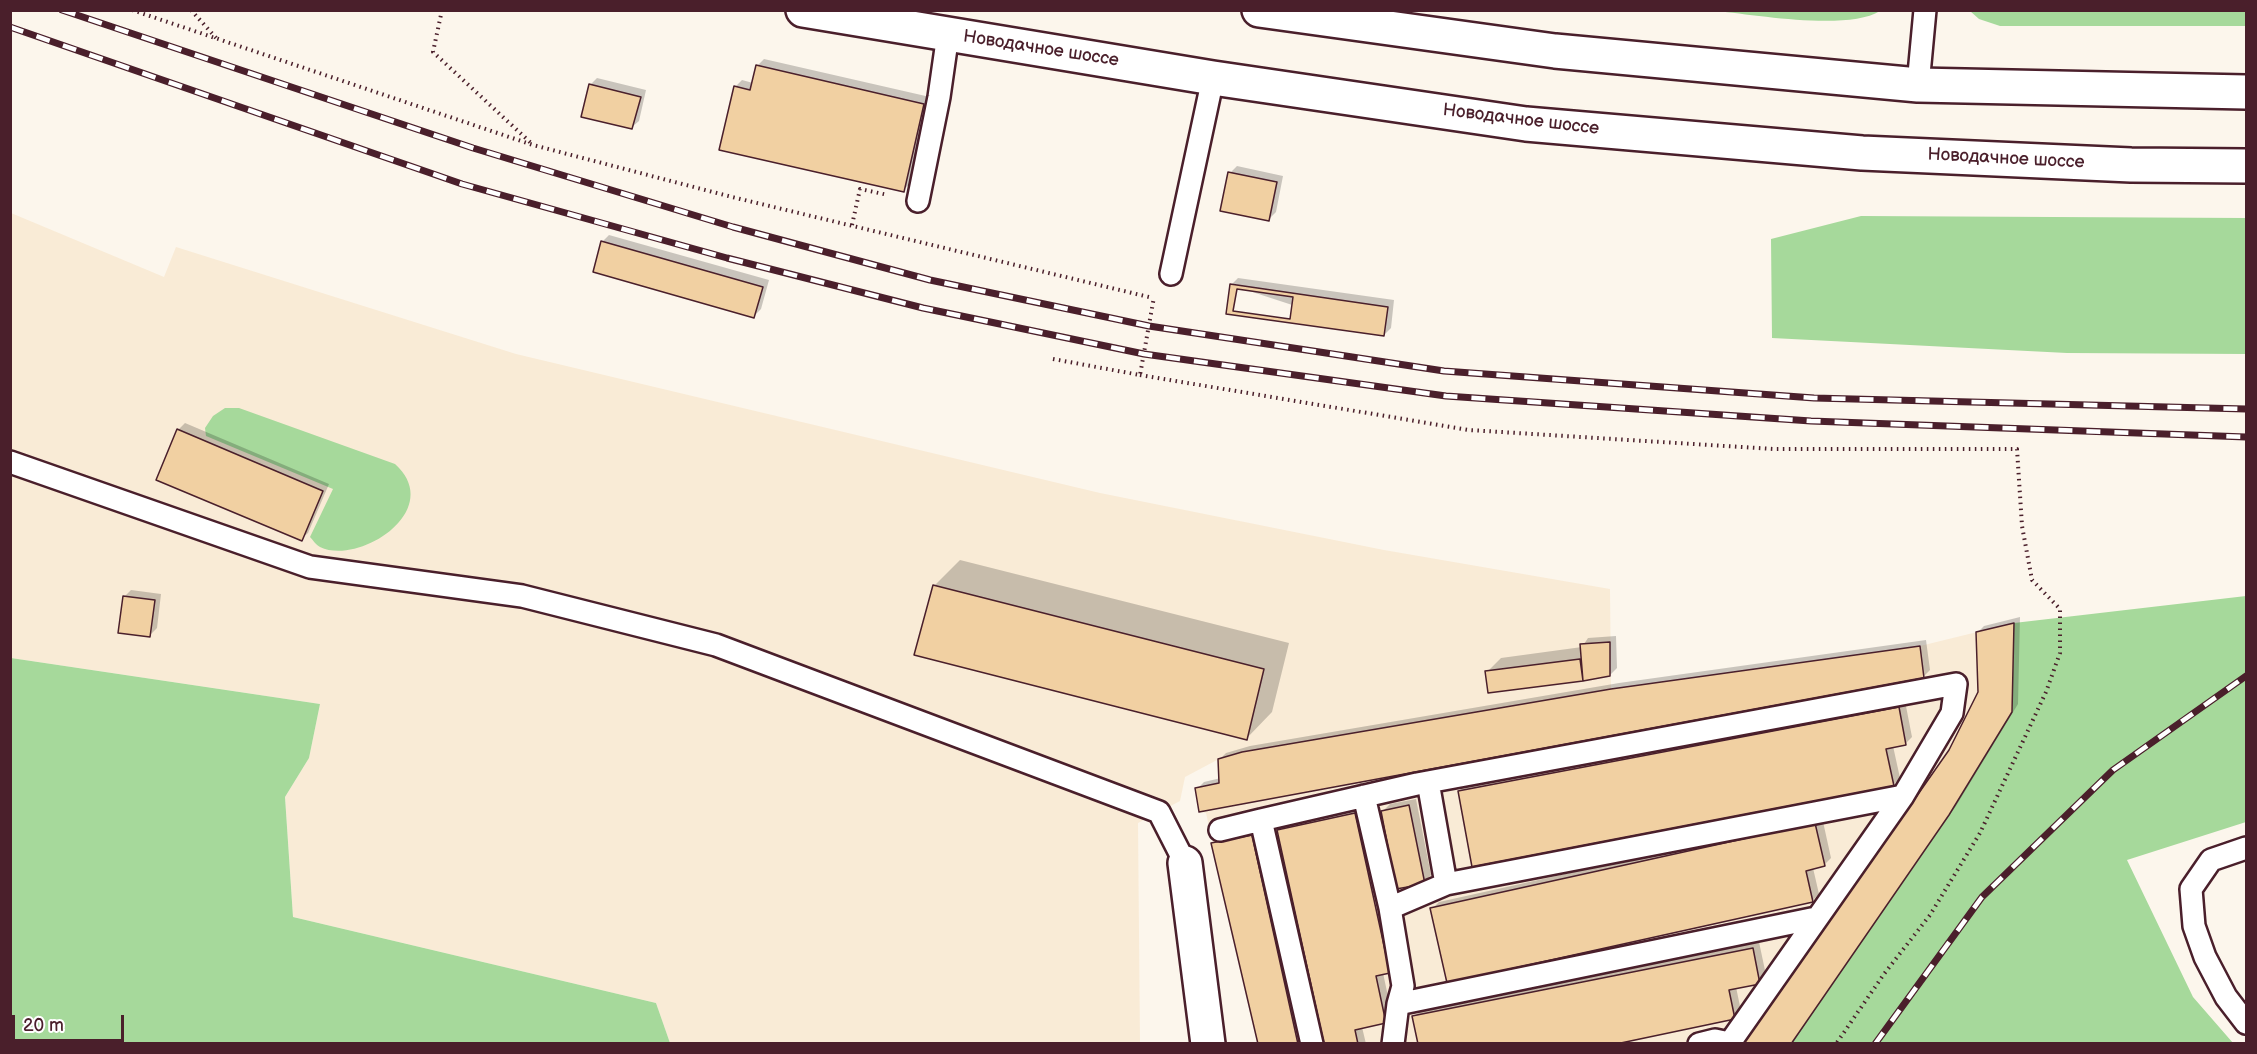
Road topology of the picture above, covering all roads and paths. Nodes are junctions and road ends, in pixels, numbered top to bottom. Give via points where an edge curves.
1 (132, 10) edge
2 (191, 10) edge
3 (441, 10) edge
4 (803, 10) edge
5 (1259, 10) edge
6 (1925, 10) edge
7 (1297, 14) edge
8 (948, 34) junction
9 (217, 40) junction
10 (1213, 78) junction
11 (1918, 85) junction
12 (2247, 92) edge
13 (533, 145) junction
14 (2247, 166) edge
15 (918, 201) joint
16 (852, 225) junction
17 (1172, 274) dead end
18 (1053, 359) dead end
19 (1140, 375) junction
20 (10, 462) edge
21 (1428, 782) junction
22 (1364, 796) junction
23 (1903, 796) junction
24 (1261, 820) junction
25 (1220, 830) dead end
26 (2247, 848) edge
27 (1185, 863) joint
28 (1446, 884) junction
29 (1390, 909) junction
30 (1816, 918) junction
31 (1398, 1004) junction
32 (2247, 1023) edge
33 (1729, 1043) edge
34 (1208, 1044) edge
35 (1312, 1044) edge
36 (1393, 1044) edge
37 (1699, 1044) edge
38 (1836, 1044) edge

1 - 9 path
2 - 9 path
3 - 13 path via 433,52
4 - 8 main road, Новодачное шоссе
5 - 7 main road
6 - 11 lane
7 - 11 main road via 1556,51
8 - 10 main road, Новодачное шоссе
8 - 15 lane
9 - 13 path
10 - 14 main road, Новодачное шоссе via 1526,124 1850,152 2131,165
10 - 17 lane
11 - 12 main road
13 - 16 path
15 - 16 path via 860,189
16 - 19 path via 1154,298
18 - 19 path
19 - 38 path via 1469,430 1773,448 2017,449 2026,554 2032,580 2060,609 2060,653 2046,692 1980,833 1930,915
20 - 27 lane via 310,567 522,596 716,645 1159,812
21 - 22 lane
21 - 23 lane via 1956,684 1952,713
21 - 28 lane
22 - 24 lane
22 - 29 lane
23 - 28 lane
23 - 30 lane
24 - 25 lane
24 - 35 lane
26 - 32 lane via 2211,860 2191,889 2194,926 2205,957 2226,997
27 - 34 main road
28 - 29 lane
29 - 31 lane via 1403,986
30 - 31 lane
30 - 33 lane
31 - 36 lane
33 - 37 lane via 1715,1040

